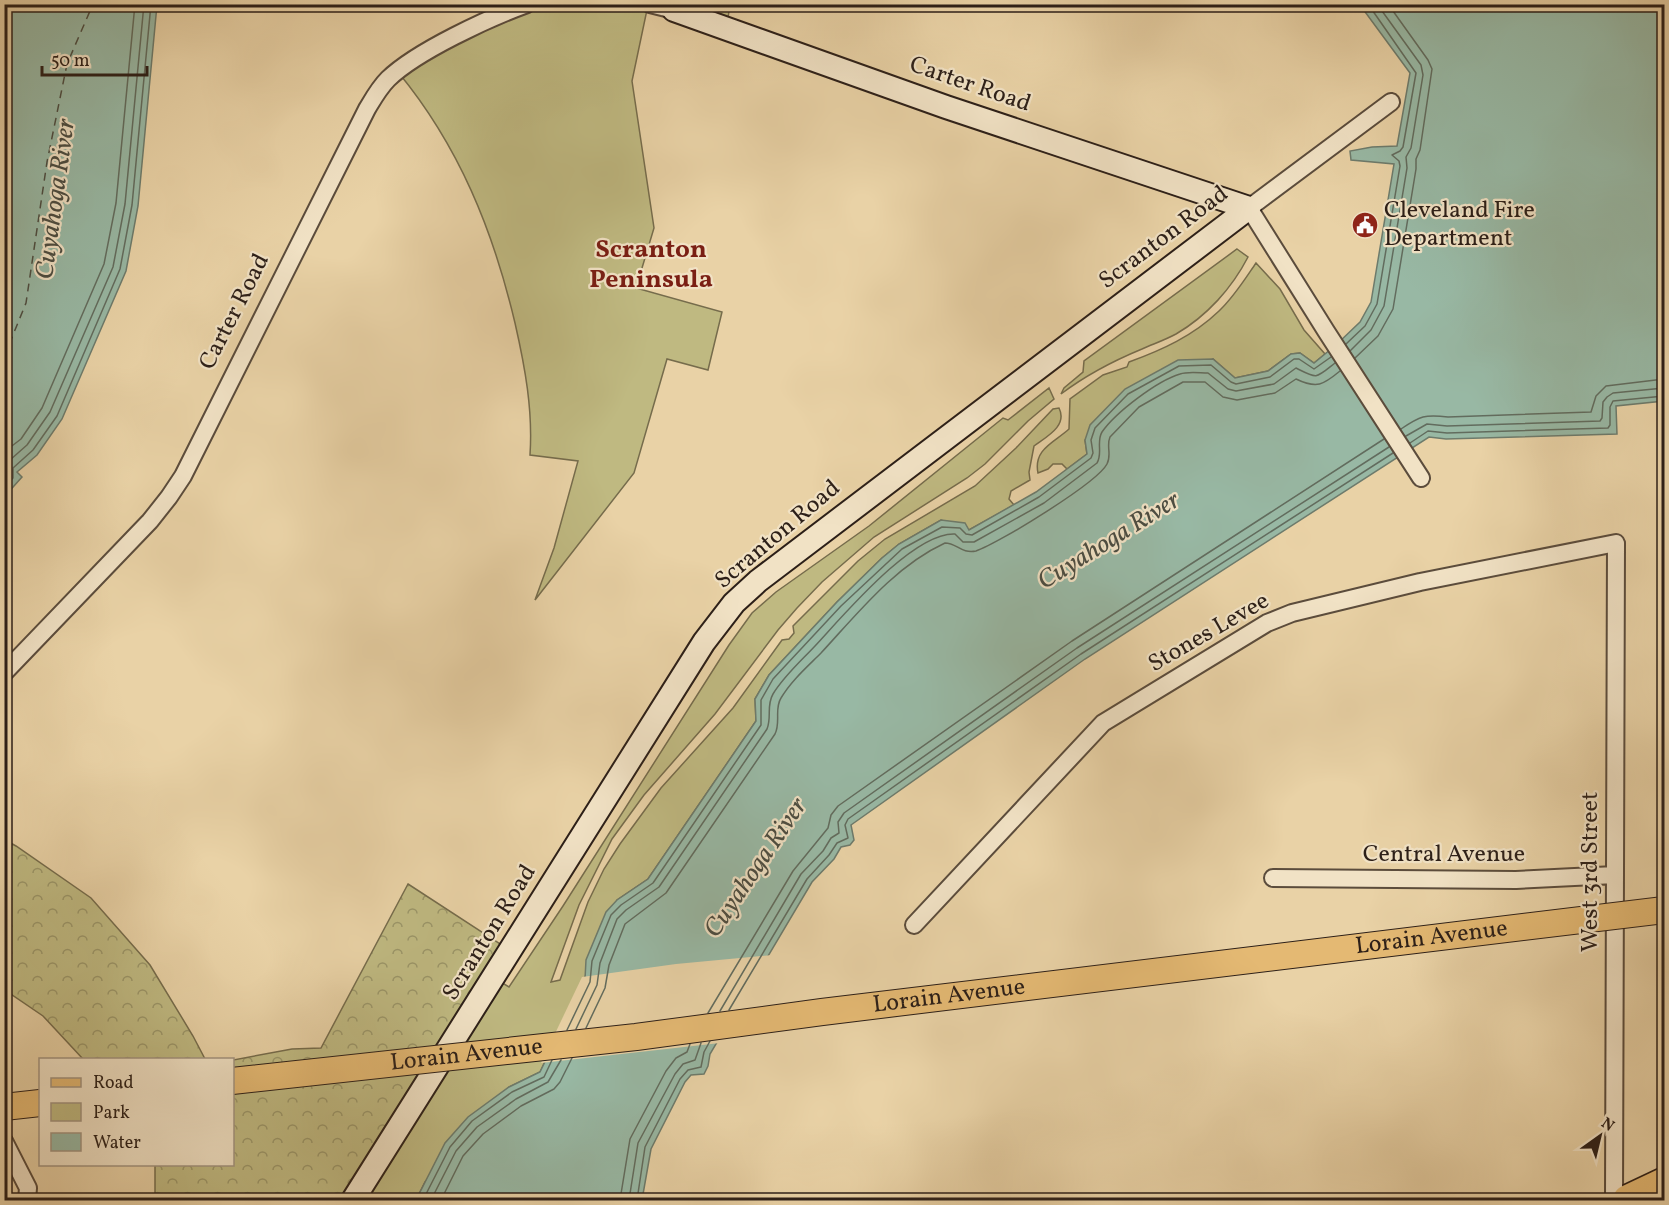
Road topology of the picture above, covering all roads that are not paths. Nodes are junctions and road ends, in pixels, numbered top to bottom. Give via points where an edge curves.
1 (528, 4) edge
2 (650, 4) edge
3 (675, 7) edge
4 (1391, 102) dead end
5 (1249, 208) junction
6 (1421, 478) dead end
7 (1616, 543) joint
8 (4, 673) edge
9 (1615, 875) junction
10 (1273, 878) dead end
11 (1665, 910) edge
12 (914, 925) dead end
13 (234, 1081) edge
14 (39, 1103) edge
15 (4, 1107) edge
16 (4, 1141) edge
17 (1665, 1183) edge
18 (27, 1200) edge
19 (353, 1200) edge
20 (1614, 1200) edge
21 (1629, 1200) edge

1 - 8 street, Carter Road via 421,54 378,91 170,497
2 - 3 street, Carter Road
3 - 5 street, Carter Road via 946,106
4 - 5 street, Scranton Road
5 - 6 street
5 - 19 street, Scranton Road via 860,502 734,603 704,642
7 - 9 street, West 3rd Street
7 - 12 street, Stones Levee via 1420,582 1267,623 1102,723
9 - 10 street, Central Avenue via 1516,880
9 - 20 street, West 3rd Street
11 - 13 main road, Lorain Avenue, bridge via 636,1036
14 - 15 main road
16 - 18 street via 28,1188
17 - 21 highway

